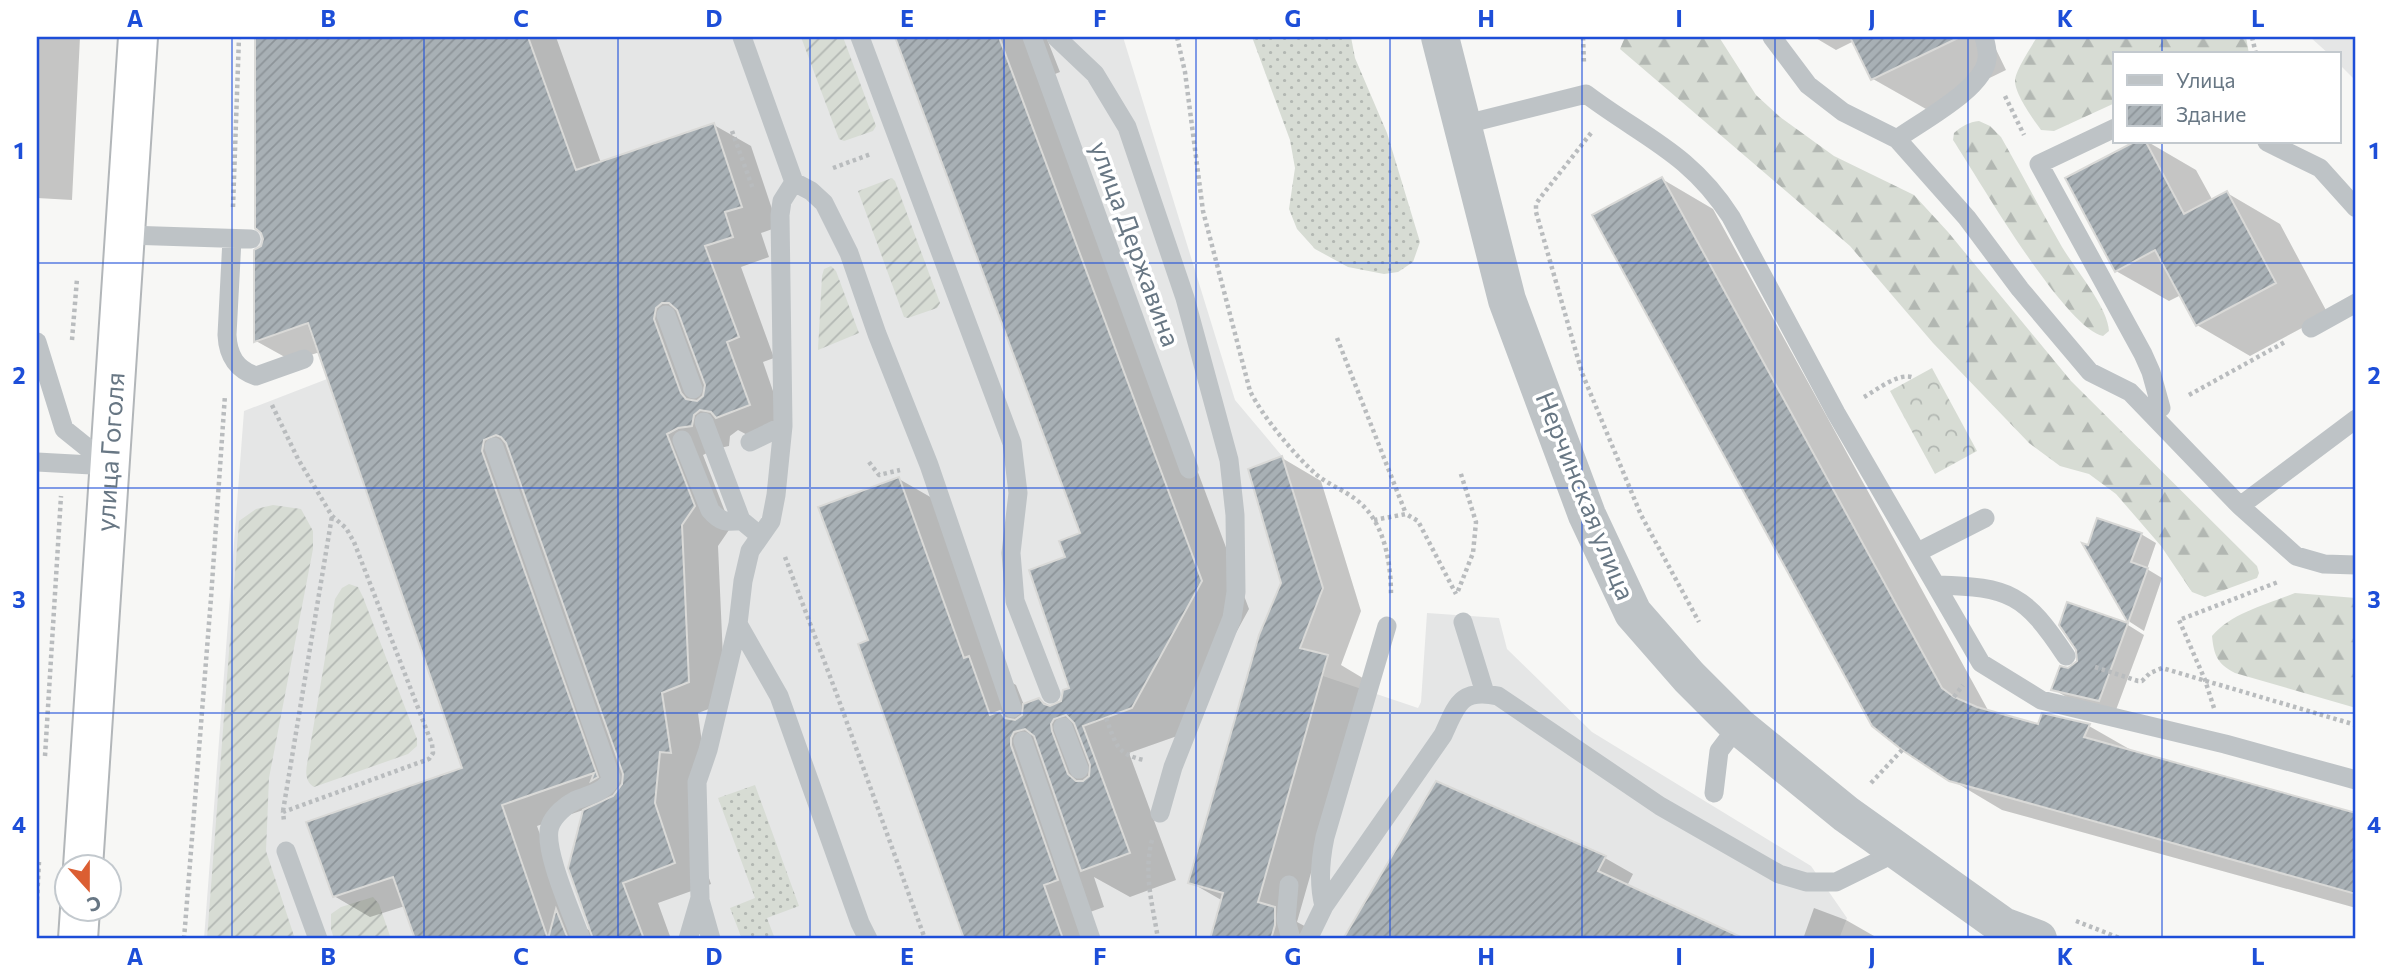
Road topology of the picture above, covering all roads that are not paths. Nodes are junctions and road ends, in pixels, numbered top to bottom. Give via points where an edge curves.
1 (138, 37) edge
2 (742, 37) edge
3 (860, 37) edge
4 (1032, 37) edge
5 (1056, 37) edge
6 (1440, 37) edge
7 (1772, 37) edge
8 (1984, 37) edge
9 (1462, 125) junction
10 (2113, 129) edge
11 (1897, 139) junction
12 (2271, 144) edge
13 (794, 182) junction
14 (2356, 208) edge
15 (127, 235) junction
16 (2356, 303) edge
17 (666, 315) dead end
18 (2311, 328) road end
19 (37, 342) edge
20 (304, 359) dead end
21 (692, 389) dead end
22 (2156, 410) junction
23 (2356, 419) edge
24 (704, 422) dead end
25 (783, 426) junction
26 (682, 440) dead end
27 (750, 442) dead end
28 (494, 447) dead end
29 (37, 462) edge
30 (110, 466) junction
31 (1189, 469) dead end
32 (2240, 506) junction
33 (1985, 518) dead end
34 (741, 520) junction
35 (765, 528) junction
36 (1918, 552) junction
37 (2356, 565) edge
38 (1937, 585) junction
39 (1463, 622) road end
40 (738, 624) junction
41 (1387, 626) road end
42 (2066, 656) road end
43 (1485, 693) junction
44 (1051, 694) dead end
45 (1012, 708) dead end
46 (1738, 726) junction
47 (1063, 727) dead end
48 (1023, 741) dead end
49 (1079, 769) dead end
50 (2356, 780) edge
51 (1714, 793) dead end
52 (1160, 813) road end
53 (286, 851) road end
54 (1897, 852) junction
55 (84, 853) edge
56 (1289, 885) dead end
57 (700, 898) junction
58 (1324, 906) junction
59 (859, 934) edge
60 (318, 939) edge
61 (582, 939) edge
62 (688, 939) edge
63 (711, 939) edge
64 (1091, 939) edge
65 (1291, 939) edge
66 (1308, 939) edge
67 (2038, 939) edge

1 - 15 highway, улица Гоголя
2 - 13 lane
3 - 44 lane via 1012,443 1018,493 1011,553 1015,601
4 - 31 lane, улица Державина
5 - 52 lane via 1095,74 1127,127 1185,298 1229,460 1236,566 1232,618 1173,767
6 - 9 street, Нерчинская улица
7 - 11 lane via 1808,85 1843,112
8 - 11 lane via 1988,60 1979,79
9 - 36 lane via 1586,94 1689,165 1731,217
9 - 46 street, Нерчинская улица via 1507,300 1611,569 1633,613
10 - 22 lane via 2039,164 2143,354 2151,372
11 - 22 lane via 2090,372
12 - 14 lane via 2320,168
13 - 25 lane via 782,201 780,215
13 - 45 lane via 824,203 849,253 929,465
15 - 20 lane via 241,239 228,349 237,366 256,376
15 - 30 highway, улица Гоголя
16 - 18 lane
17 - 21 lane
19 - 30 lane via 64,429
22 - 32 lane
23 - 32 lane
24 - 34 lane
25 - 27 lane
25 - 35 lane via 782,456
26 - 34 lane via 710,510 718,520
28 - 61 lane via 611,778 608,785 557,813 550,826 552,858
29 - 30 lane
30 - 55 highway, улица Гоголя
32 - 37 lane via 2296,556 2324,564
33 - 36 lane
34 - 35 lane
35 - 40 lane via 750,551
36 - 38 lane
38 - 42 lane via 2011,596 2037,615
38 - 50 lane via 1981,663 2041,700
39 - 43 lane
40 - 57 lane via 697,782
40 - 59 lane via 779,696
41 - 58 lane via 1325,837 1320,872
43 - 54 lane via 1498,696 1660,806 1779,874 1806,882 1836,882
43 - 58 lane via 1469,694 1457,704 1443,735
46 - 51 lane via 1719,751
46 - 54 street, Нерчинская улица
47 - 49 lane
48 - 64 lane
53 - 60 lane
54 - 67 street, Нерчинская улица via 2003,926
56 - 65 lane via 1286,920
57 - 62 lane
57 - 63 lane
58 - 66 lane

